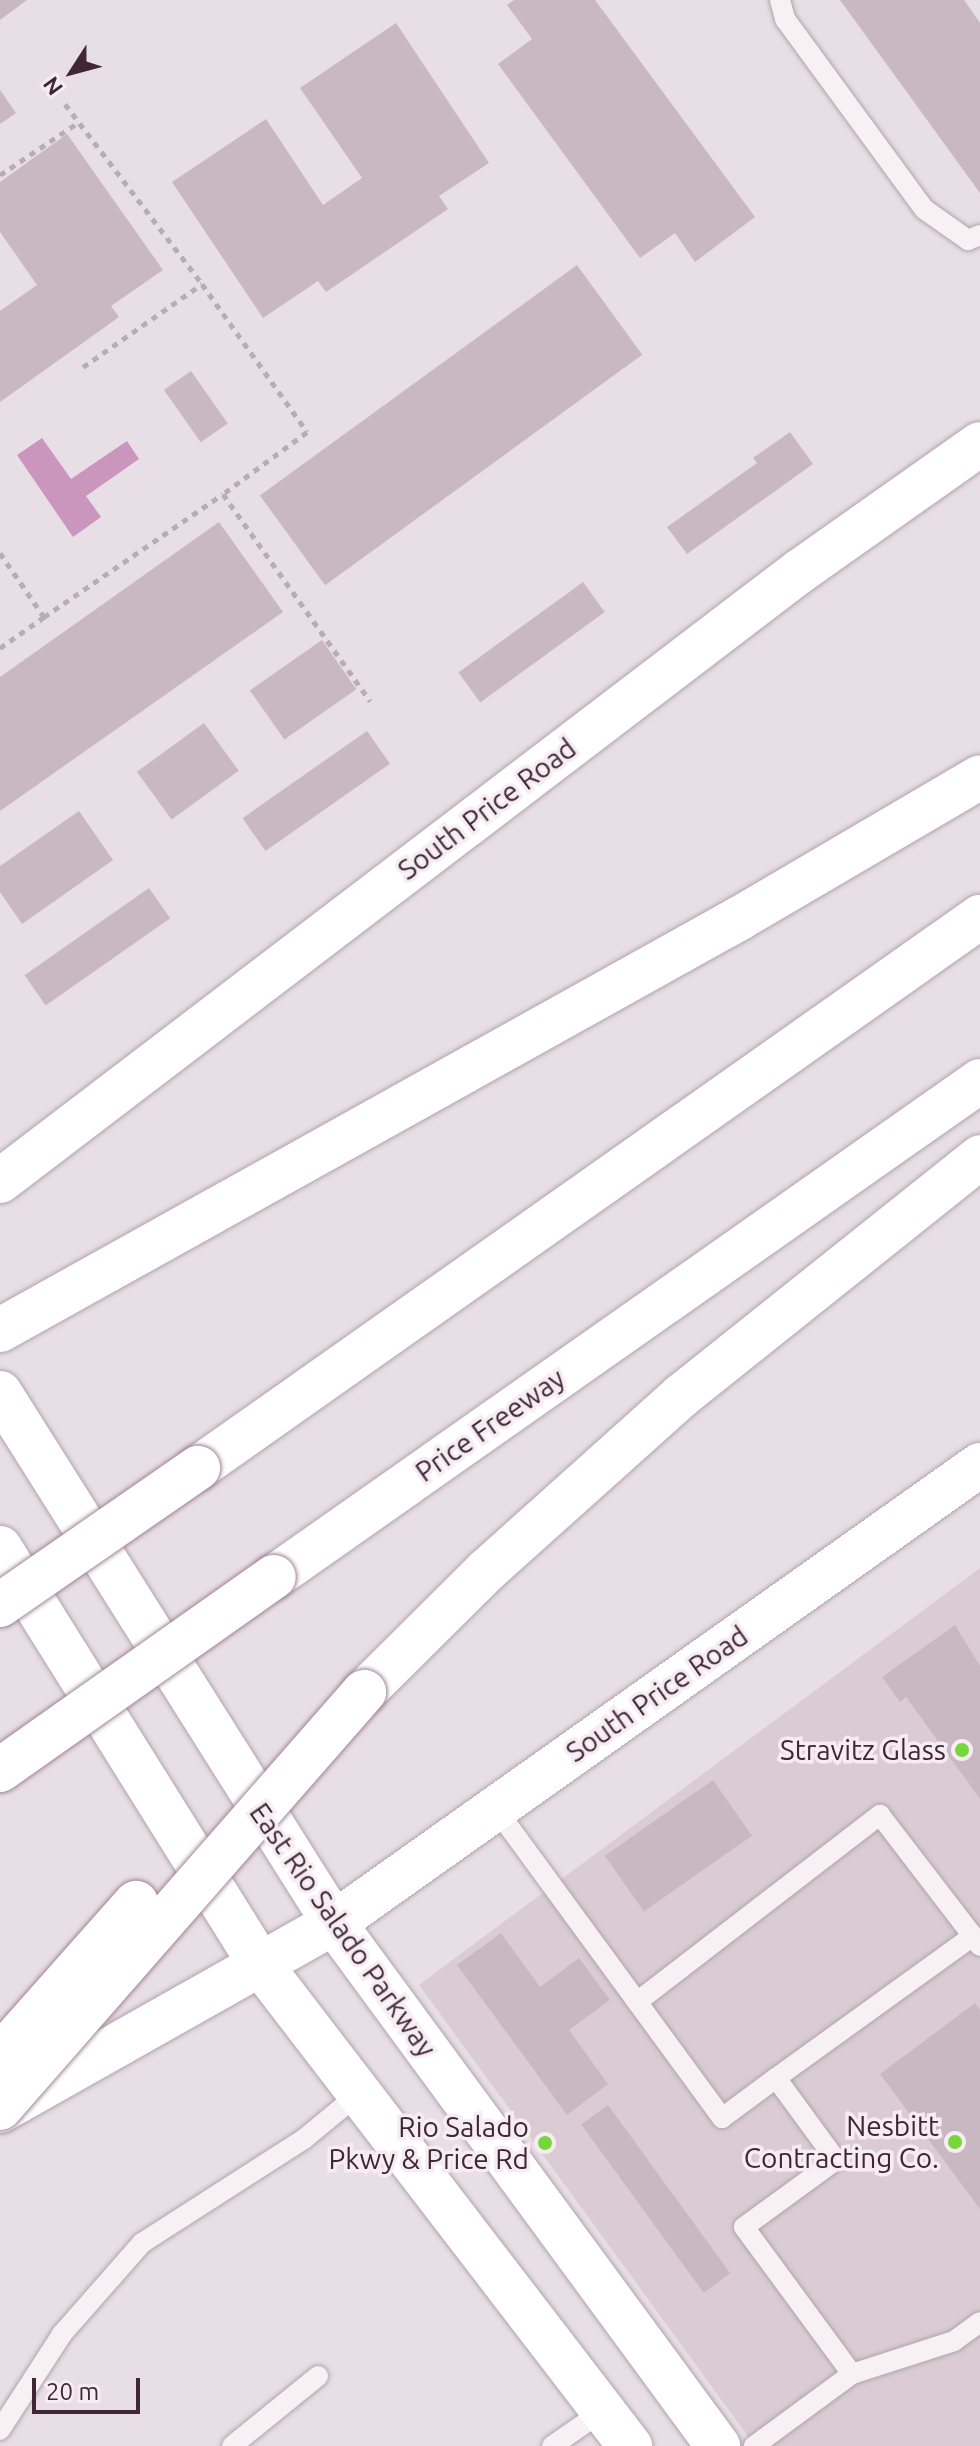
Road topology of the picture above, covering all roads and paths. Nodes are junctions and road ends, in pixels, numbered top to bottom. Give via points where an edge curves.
1 (780, 0) edge
2 (65, 104) dead end
3 (79, 122) junction
4 (0, 175) edge
5 (980, 235) edge
6 (202, 284) junction
7 (83, 367) dead end
8 (980, 444) edge
9 (223, 494) junction
10 (0, 553) edge
11 (44, 617) junction
12 (0, 648) edge
13 (370, 701) dead end
14 (980, 777) edge
15 (980, 917) edge
16 (980, 1081) edge
17 (980, 1157) edge
18 (0, 1181) edge
19 (0, 1330) edge
20 (0, 1393) edge
21 (980, 1465) edge
22 (0, 1548) edge
23 (0, 1605) edge
24 (364, 1692) junction
25 (0, 1770) edge
26 (496, 1809) junction
27 (334, 1923) junction
28 (976, 1941) edge
29 (260, 1964) junction
30 (637, 2002) junction
31 (0, 2056) edge
32 (776, 2078) junction
33 (361, 2092) junction
34 (0, 2109) edge
35 (980, 2322) edge
36 (852, 2374) junction
37 (318, 2376) dead end
38 (604, 2410) junction
39 (0, 2430) edge
40 (232, 2446) edge
41 (552, 2446) edge
42 (630, 2446) edge
43 (718, 2446) edge
44 (754, 2446) edge

1 - 5 lane via 785,19 924,209 968,240
2 - 3 path
3 - 4 path
3 - 6 path
6 - 7 path
6 - 9 path via 307,432
8 - 18 main road, South Price Road via 800,571
9 - 11 path
9 - 13 path
10 - 11 path
11 - 12 path
14 - 19 main road via 740,918
15 - 23 main road, bridge
16 - 25 main road, Price Freeway, bridge
17 - 24 main road via 681,1396
20 - 27 main road, East Rio Salado Parkway
21 - 26 main road, South Price Road
22 - 29 main road
24 - 31 main road, bridge via 129,1910
24 - 34 main road, bridge
26 - 27 main road, South Price Road
26 - 30 lane
27 - 29 main road, South Price Road
27 - 43 main road, East Rio Salado Parkway
28 - 30 lane via 880,1815
28 - 32 lane
29 - 33 main road
29 - 34 main road, South Price Road
30 - 32 lane via 722,2118
32 - 36 lane via 836,2160 744,2227
33 - 38 main road
33 - 39 lane via 304,2139 142,2243 62,2334
35 - 36 lane via 954,2341
36 - 44 lane
37 - 40 lane
38 - 41 lane
38 - 42 main road

